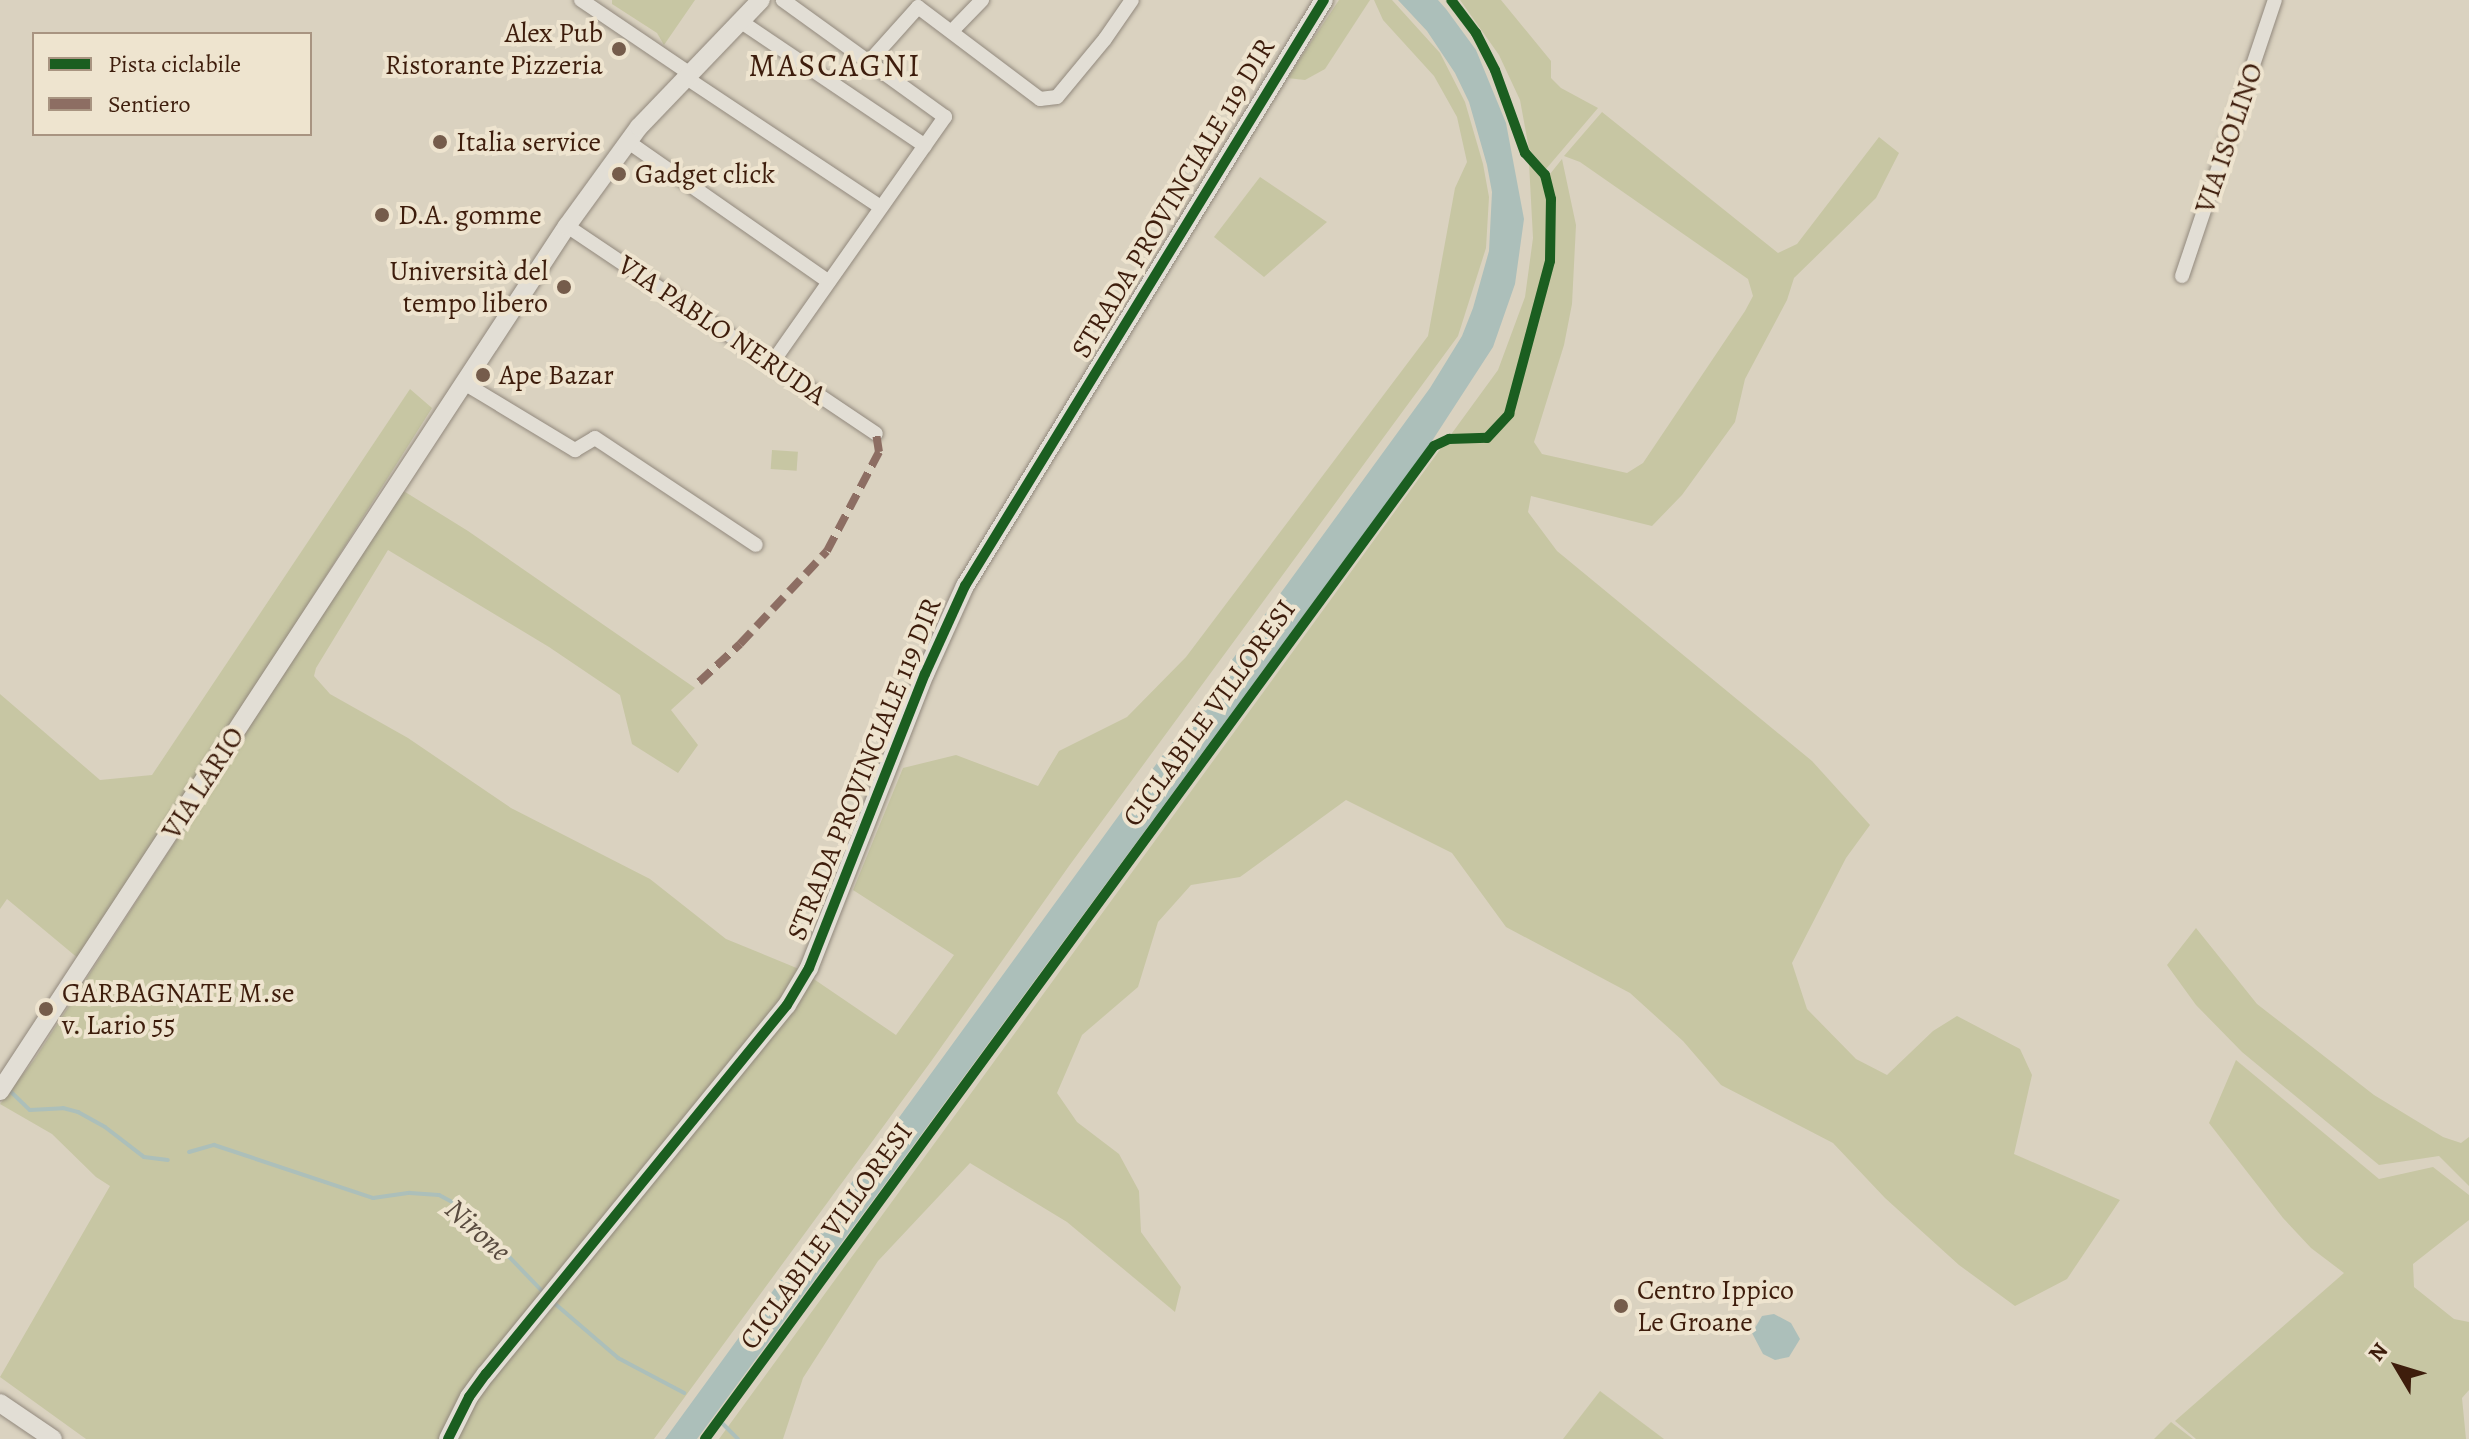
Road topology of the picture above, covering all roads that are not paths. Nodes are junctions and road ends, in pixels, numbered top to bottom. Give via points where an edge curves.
1 (581, 0) edge
2 (761, 0) edge
3 (783, 0) edge
4 (982, 0) edge
5 (1132, 0) edge
6 (1324, 0) edge
7 (2275, 0) edge
8 (740, 21) junction
9 (953, 30) junction
10 (868, 63) junction
11 (687, 75) junction
12 (627, 141) junction
13 (925, 146) junction
14 (881, 207) junction
15 (567, 226) junction
16 (2182, 276) dead end
17 (829, 282) junction
18 (772, 363) junction
19 (464, 383) junction
20 (876, 434) dead end
21 (756, 545) dead end
22 (3, 1086) edge
23 (0, 1403) edge
24 (53, 1439) edge
25 (448, 1439) edge

1 - 11 street
2 - 8 street, VIA LARIO
3 - 10 street
4 - 9 street
5 - 9 street via 1057,97 1040,99
6 - 25 street, STRADA PROVINCIALE 119 DIR via 965,586 809,968 787,1005 469,1397
7 - 16 street, VIA ISOLINO
8 - 11 street, VIA LARIO
8 - 13 street
9 - 10 street via 918,7
10 - 13 street via 945,117
11 - 12 street, VIA LARIO
11 - 14 street
12 - 15 street, VIA LARIO
12 - 17 street
13 - 14 street
14 - 17 street
15 - 18 street, VIA PABLO NERUDA
15 - 19 street, VIA LARIO
17 - 18 street
18 - 20 street, VIA PABLO NERUDA
19 - 21 street via 575,450 595,438
19 - 22 street, VIA LARIO
23 - 24 street

